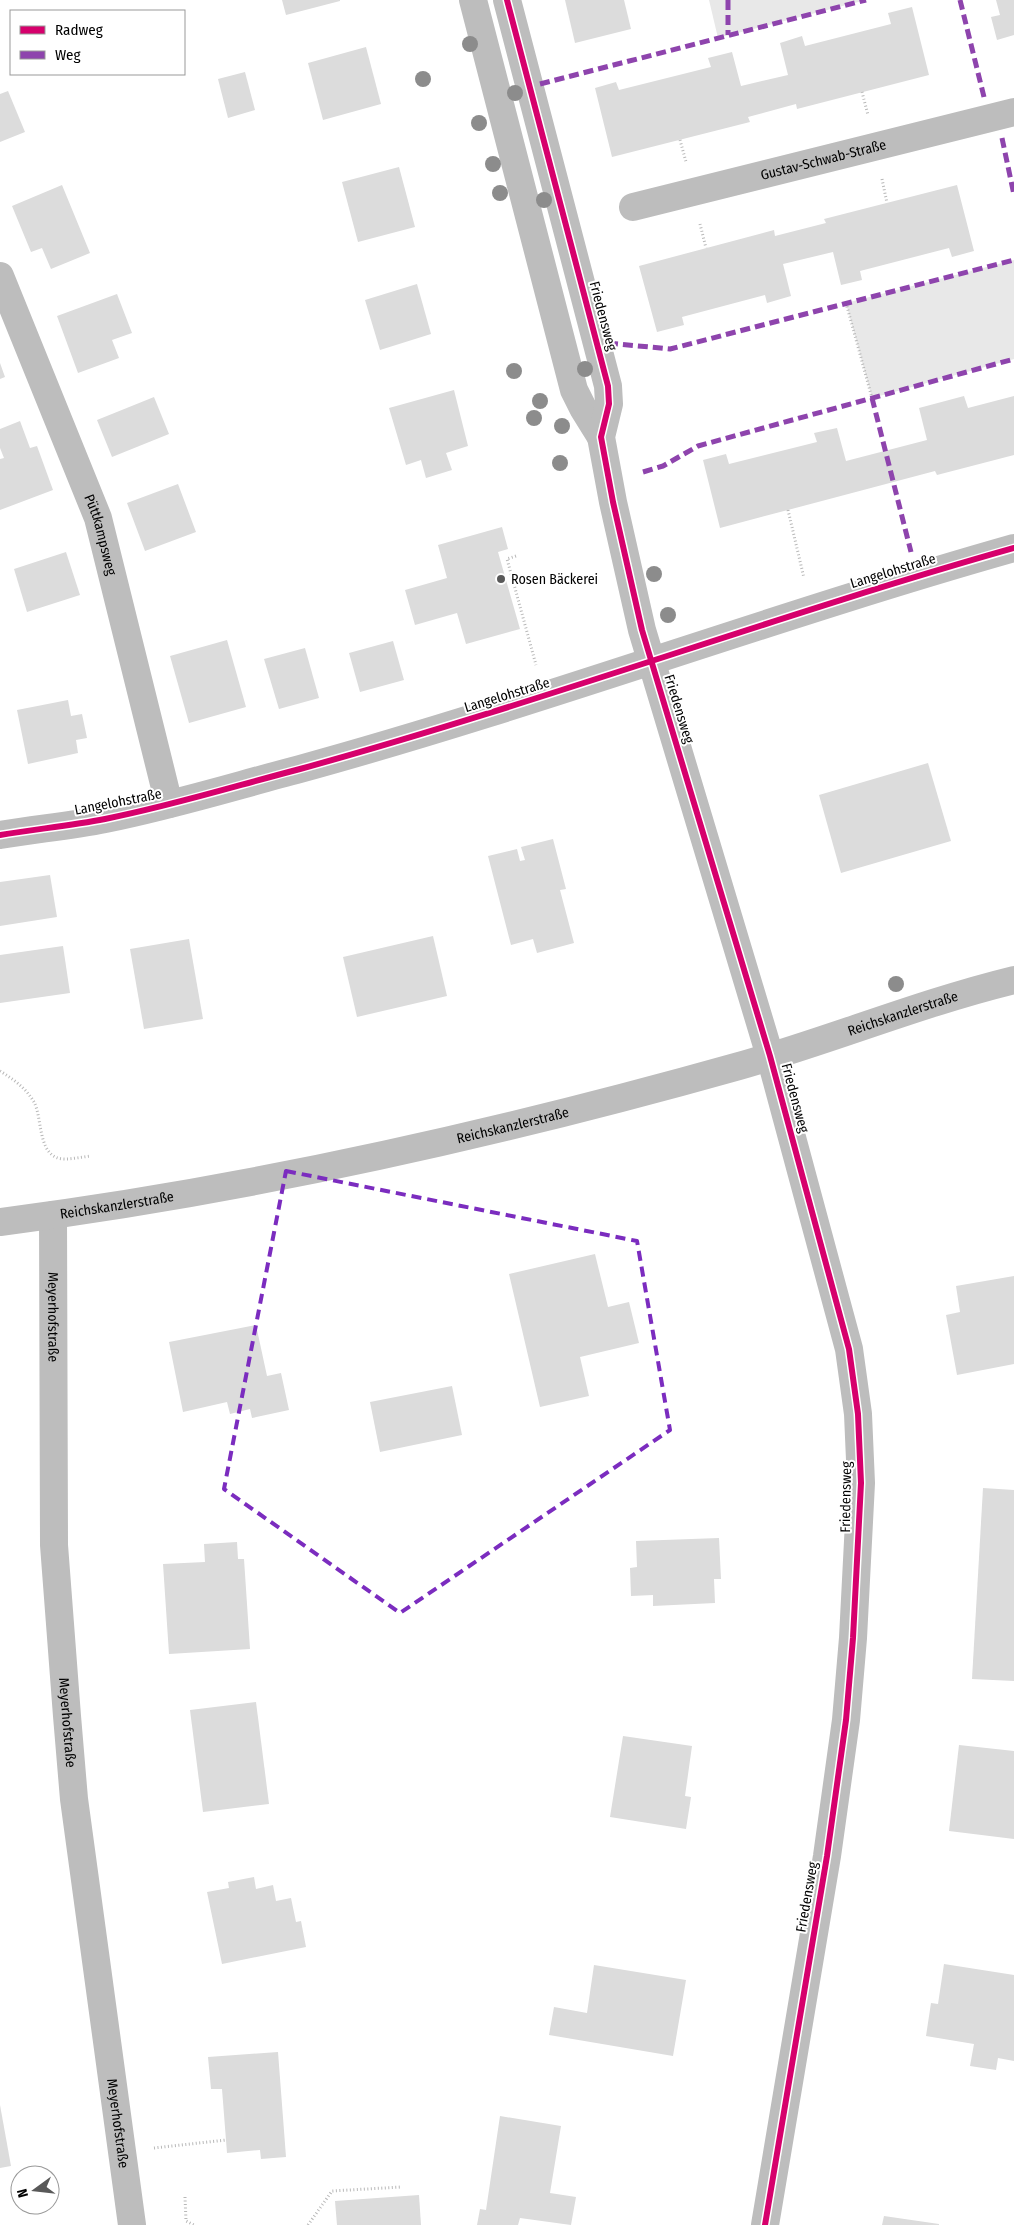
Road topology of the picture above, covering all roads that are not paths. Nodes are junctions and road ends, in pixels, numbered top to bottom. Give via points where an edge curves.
1 (473, 0) edge
2 (507, 0) edge
3 (1014, 112) edge
4 (632, 207) dead end
5 (0, 276) edge
6 (601, 436) junction
7 (1014, 548) edge
8 (651, 660) junction
9 (169, 804) junction
10 (0, 835) edge
11 (1014, 980) edge
12 (770, 1056) junction
13 (53, 1215) junction
14 (0, 1222) edge
15 (132, 2225) edge
16 (764, 2225) edge

1 - 6 street, Friedensweg via 574,390
2 - 6 street, Friedensweg via 608,386 609,404
3 - 4 street, Gustav-Schwab-Straße
5 - 9 street, Püttkampsweg via 98,518
6 - 8 street, Friedensweg via 613,502
7 - 8 street, Langelohstraße
8 - 9 street, Langelohstraße via 545,697 404,740
8 - 12 street, Friedensweg
9 - 10 street, Langelohstraße via 104,819
11 - 12 street, Reichskanzlerstraße via 942,999
12 - 13 street, Reichskanzlerstraße via 578,1110 382,1155
12 - 16 street, Friedensweg via 849,1349 858,1414 861,1484 846,1720 827,1856
13 - 14 street, Reichskanzlerstraße
13 - 15 street, Meyerhofstraße via 54,1545 67,1716 75,1808

